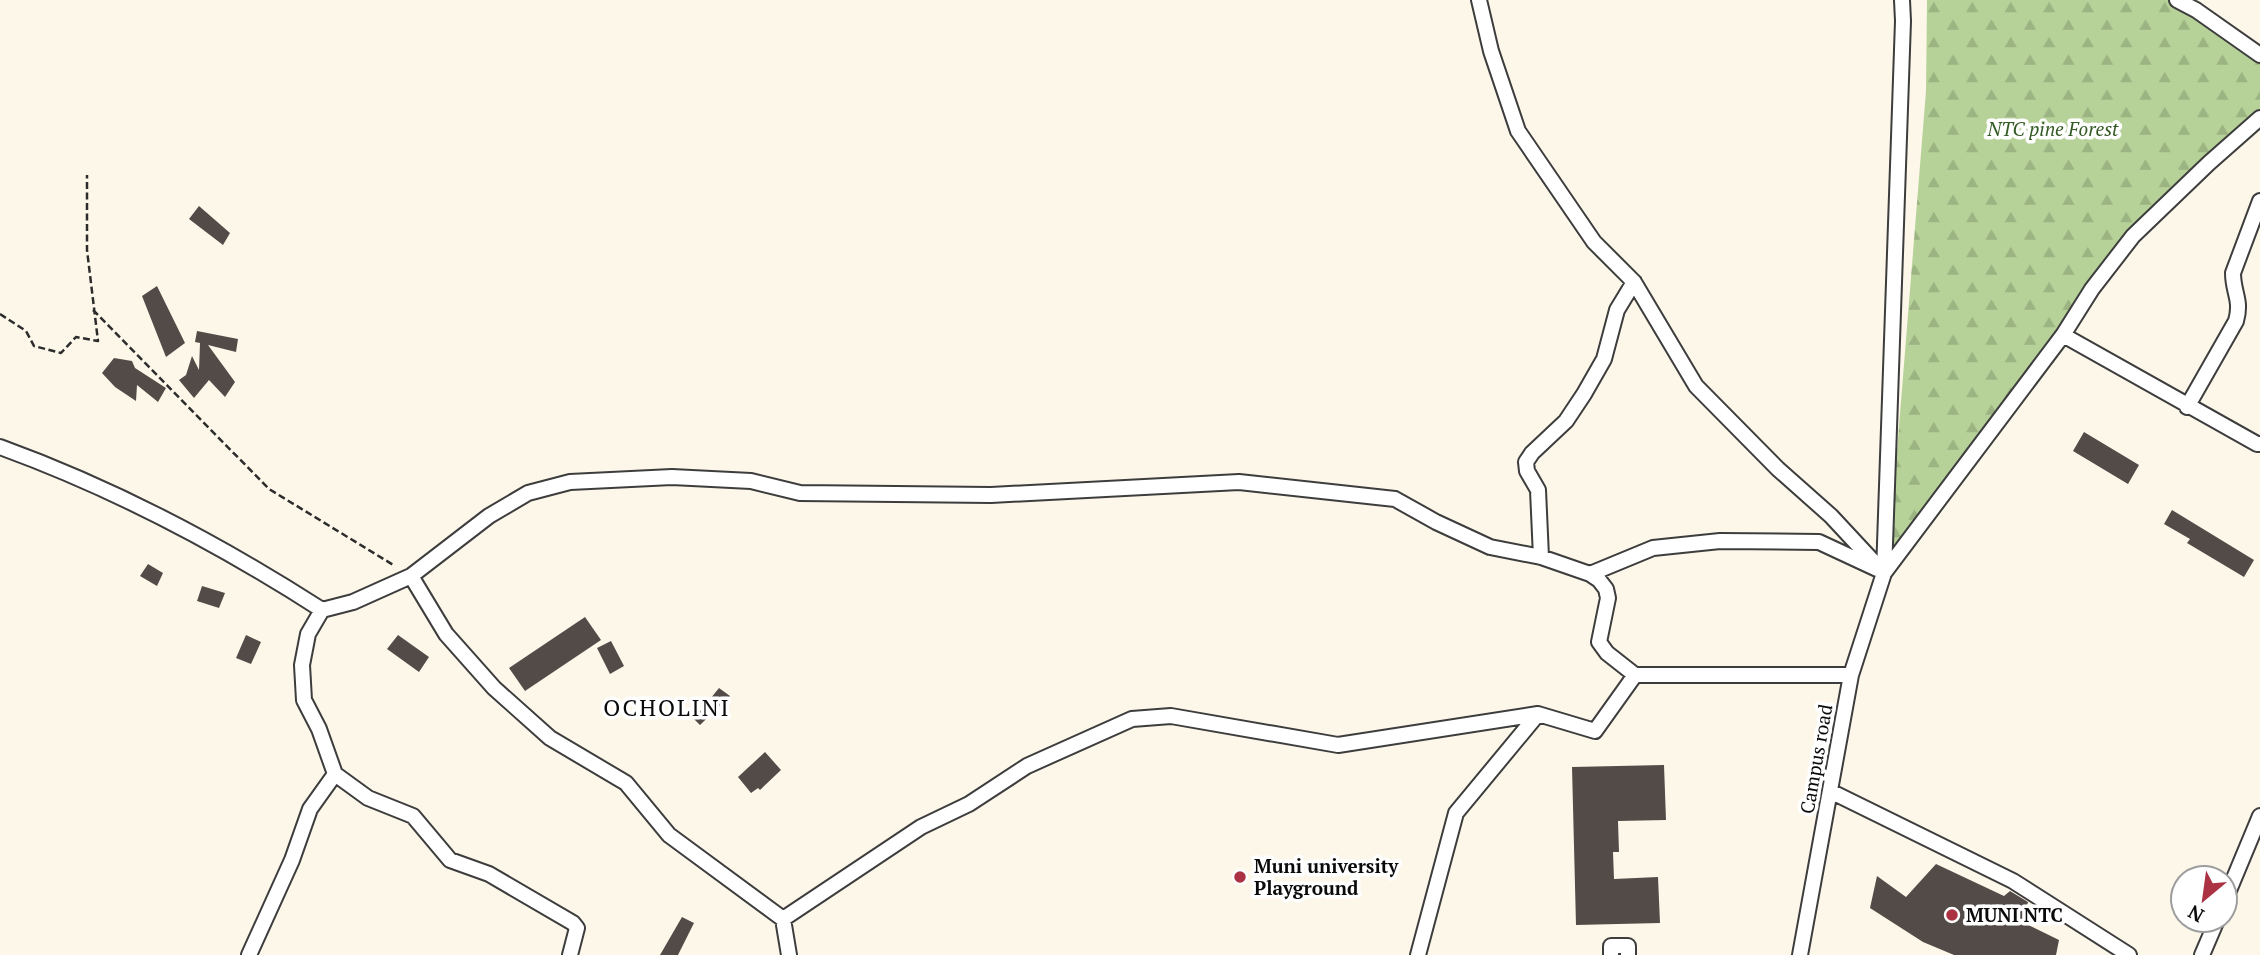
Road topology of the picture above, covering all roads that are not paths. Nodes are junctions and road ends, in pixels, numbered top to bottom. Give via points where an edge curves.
1 (1479, 0) edge
2 (1902, 0) edge
3 (2177, 0) edge
4 (2260, 55) edge
5 (2260, 118) edge
6 (2260, 201) edge
7 (1634, 282) junction
8 (2063, 335) junction
9 (2187, 407) junction
10 (2260, 444) edge
11 (0, 447) edge
12 (1541, 557) junction
13 (1884, 573) junction
14 (1590, 574) junction
15 (411, 576) junction
16 (322, 610) junction
17 (1635, 675) junction
18 (1851, 675) junction
19 (1538, 714) junction
20 (335, 774) junction
21 (1830, 791) junction
22 (2260, 816) edge
23 (2239, 866) edge
24 (783, 919) junction
25 (2211, 934) edge
26 (249, 955) edge
27 (570, 955) edge
28 (789, 955) edge
29 (1418, 955) edge
30 (1611, 955) edge
31 (1628, 955) edge
32 (1800, 955) edge
33 (2129, 955) edge
34 (2202, 955) edge

1 - 7 street via 1518,131 1594,242
2 - 13 street
3 - 4 street
5 - 8 street via 2133,236
6 - 9 street via 2233,273 2240,306 2236,321
7 - 12 street via 1617,310 1604,359 1584,394 1566,421 1526,462 1538,490
7 - 13 street via 1696,386
8 - 9 street
8 - 13 street
9 - 10 street
11 - 16 street via 64,470 133,504 264,572
12 - 14 street
12 - 15 street via 1490,547 1395,499 1239,482 991,495 814,494 751,481 672,477 570,482 528,494 489,516
13 - 14 street via 1819,542 1720,541 1653,548
13 - 18 street, Campus road
14 - 17 street via 1600,580 1608,598 1599,642
15 - 16 street via 353,603
15 - 24 street via 446,634 494,688 550,738 626,783 669,835
16 - 20 street via 308,634 303,688
17 - 18 street
17 - 19 street via 1595,731
18 - 21 street, Campus road
19 - 24 street via 1338,745 1171,716 1132,719 1027,766 970,804 921,827
19 - 29 street via 1456,813
20 - 26 street via 310,809
20 - 27 street via 368,798 413,816 450,860 489,874 573,923 577,929
21 - 32 street, Campus road
21 - 33 street via 2013,881
22 - 23 street
24 - 28 street
25 - 34 street
30 - 31 street via 1611,946 1628,946

